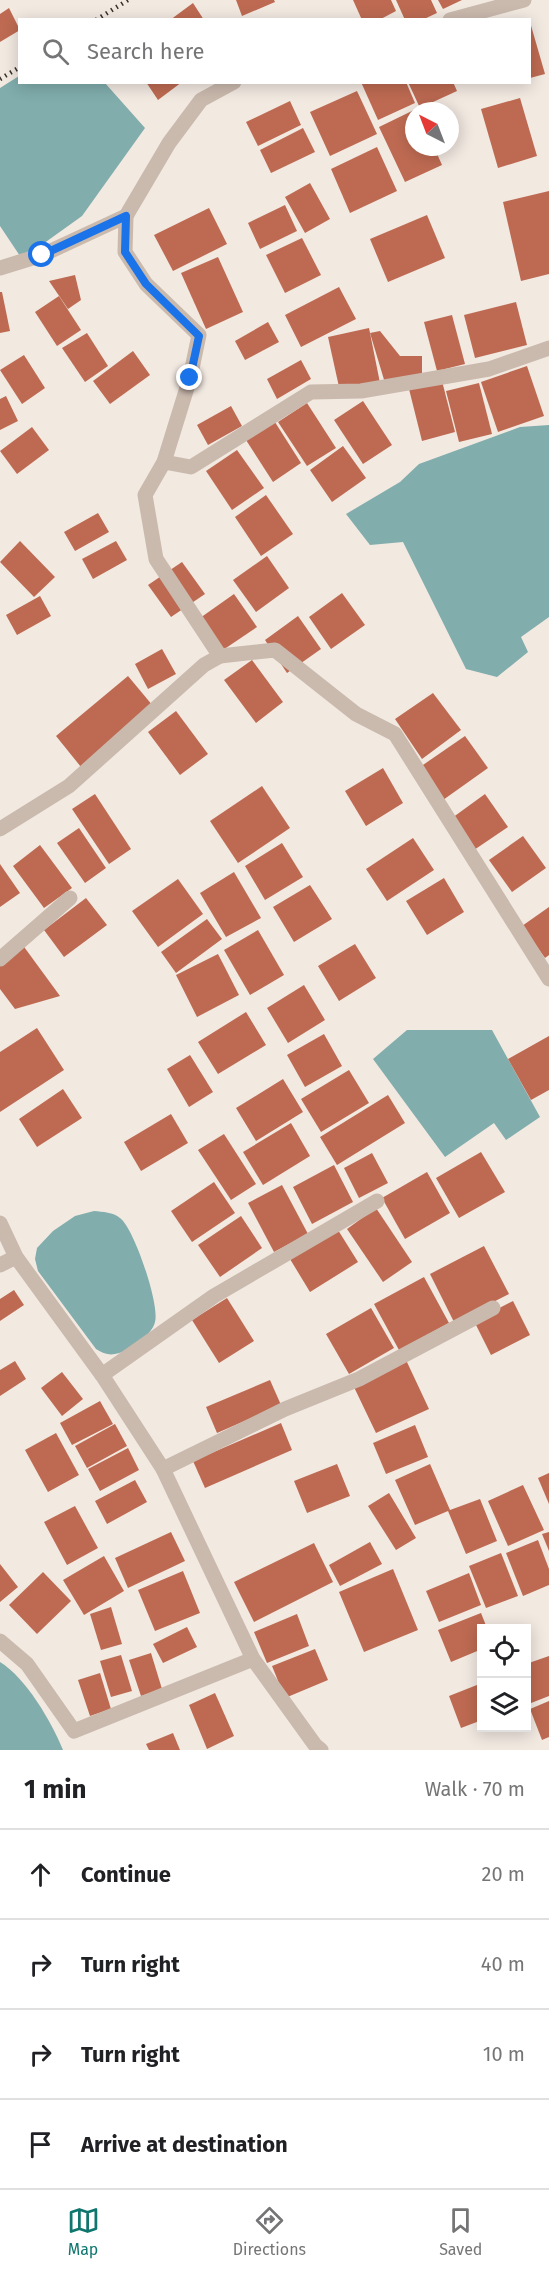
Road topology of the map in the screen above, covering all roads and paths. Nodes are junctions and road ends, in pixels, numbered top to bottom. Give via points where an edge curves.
1 (524, 0) edge
2 (457, 18) edge
3 (230, 84) edge
4 (126, 216) junction
5 (0, 268) edge
6 (549, 348) edge
7 (164, 462) junction
8 (220, 656) junction
9 (0, 829) edge
10 (70, 898) dead end
11 (0, 959) edge
12 (549, 979) edge
13 (377, 1201) dead end
14 (0, 1223) edge
15 (16, 1257) junction
16 (0, 1266) edge
17 (493, 1308) dead end
18 (102, 1375) junction
19 (163, 1469) junction
20 (0, 1641) edge
21 (253, 1659) junction
22 (321, 1750) edge

1 - 2 street
3 - 4 street via 201,100 169,143
4 - 5 street via 42,255
4 - 7 street via 125,252 146,284 199,336
6 - 7 street via 489,369 361,391 311,392 191,467
7 - 8 street via 145,495 156,560
8 - 9 street via 204,665 69,786
8 - 12 street via 275,650 356,714 394,734
10 - 11 street
13 - 18 street via 214,1296
14 - 15 street
15 - 16 street
15 - 18 street
17 - 19 street via 359,1379 285,1409
18 - 19 street
19 - 21 street
20 - 21 street via 27,1664 74,1731
21 - 22 street

